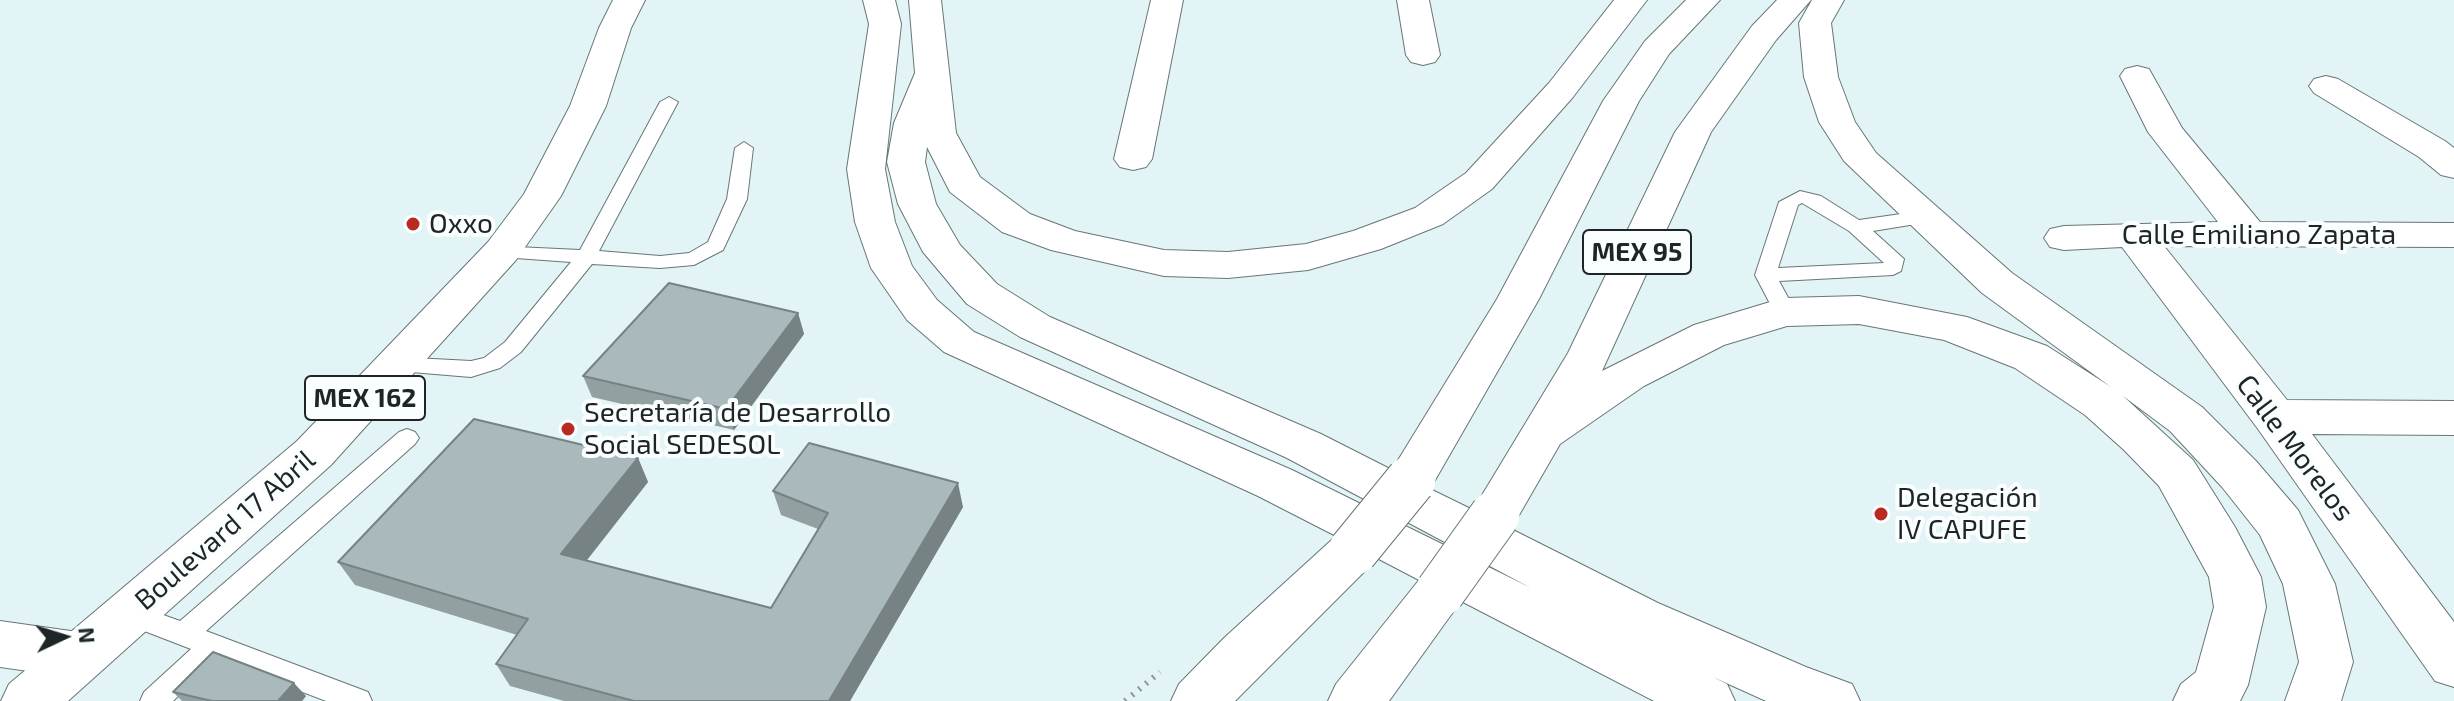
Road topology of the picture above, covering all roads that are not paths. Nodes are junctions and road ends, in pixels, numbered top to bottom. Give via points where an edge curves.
1 (659, 0) edge
2 (879, 0) edge
3 (925, 0) edge
4 (1167, 0) edge
5 (1413, 0) edge
6 (1631, 0) edge
7 (1704, 0) edge
8 (1795, 0) edge
9 (1828, 0) edge
10 (622, 14) edge
11 (1423, 55) dead end
12 (933, 71) junction
13 (2137, 76) dead end
14 (2326, 86) dead end
15 (669, 102) dead end
16 (744, 148) dead end
17 (1133, 159) dead end
18 (2454, 167) edge
19 (1922, 217) junction
20 (1856, 227) junction
21 (2133, 234) junction
22 (2249, 235) junction
23 (2454, 235) edge
24 (2064, 238) dead end
25 (502, 251) junction
26 (586, 257) junction
27 (1775, 294) junction
28 (395, 365) junction
29 (2274, 417) junction
30 (2454, 418) edge
31 (1544, 432) junction
32 (407, 438) dead end
33 (130, 614) junction
34 (183, 635) junction
35 (0, 644) edge
36 (212, 647) junction
37 (78, 655) junction
38 (2454, 664) edge
39 (29, 701) edge
40 (154, 701) edge
41 (358, 701) edge
42 (1199, 701) edge
43 (1356, 701) edge
44 (1707, 701) edge
45 (1832, 701) edge
46 (2201, 701) edge
47 (2313, 701) edge

1 - 10 main road, Boulevard 17 Abril / MEX 162
2 - 44 main road via 885,24 866,169 875,222 892,268 922,310 959,342 1275,483
3 - 12 main road
4 - 17 main road
5 - 11 main road
6 - 12 main road via 1561,90 1479,181 1429,216 1295,259 1164,263 1080,245 1016,223 964,184 938,133
7 - 42 main road, MEX 95, bridge via 1657,48 1621,101 1518,299 1411,480 1353,551
8 - 31 main road, MEX 95 via 1764,33 1693,132 1590,353
9 - 19 main road via 1815,23 1821,77 1837,122 1863,161
10 - 25 main road, Boulevard 17 Abril / MEX 162 via 588,106 542,196
12 - 45 main road via 912,123 906,162 917,204 943,252 982,294 1035,327 1304,446 1639,619
13 - 22 main road via 2166,132
14 - 18 main road
15 - 26 lane
16 - 26 lane via 737,199 716,246 694,259 660,262
19 - 20 lane
19 - 47 main road via 1997,283 2186,419 2280,524 2309,584 2326,662
20 - 27 lane via 1814,200 1800,197 1789,202
20 - 27 lane via 1894,259 1894,266
21 - 22 main road, Calle Emiliano Zapata
21 - 24 main road, Calle Emiliano Zapata
21 - 29 main road, Calle Morelos
22 - 23 main road, Calle Emiliano Zapata
25 - 26 lane
25 - 28 main road, Boulevard 17 Abril / MEX 162
26 - 28 lane via 513,347 492,363 471,369
27 - 31 main road via 1709,335 1628,375
27 - 46 main road via 1952,327 2031,357 2101,403 2141,438 2184,485 2235,577 2240,607 2220,685
28 - 33 main road, Boulevard 17 Abril / MEX 162 via 314,453
29 - 30 main road
29 - 38 main road, Calle Morelos
31 - 43 main road, MEX 95, bridge via 1495,515
32 - 34 lane
33 - 34 lane
33 - 37 main road, Boulevard 17 Abril / MEX 162
34 - 36 lane
35 - 37 main road
36 - 40 lane
36 - 41 lane
37 - 39 main road, Boulevard 17 Abril / MEX 162

